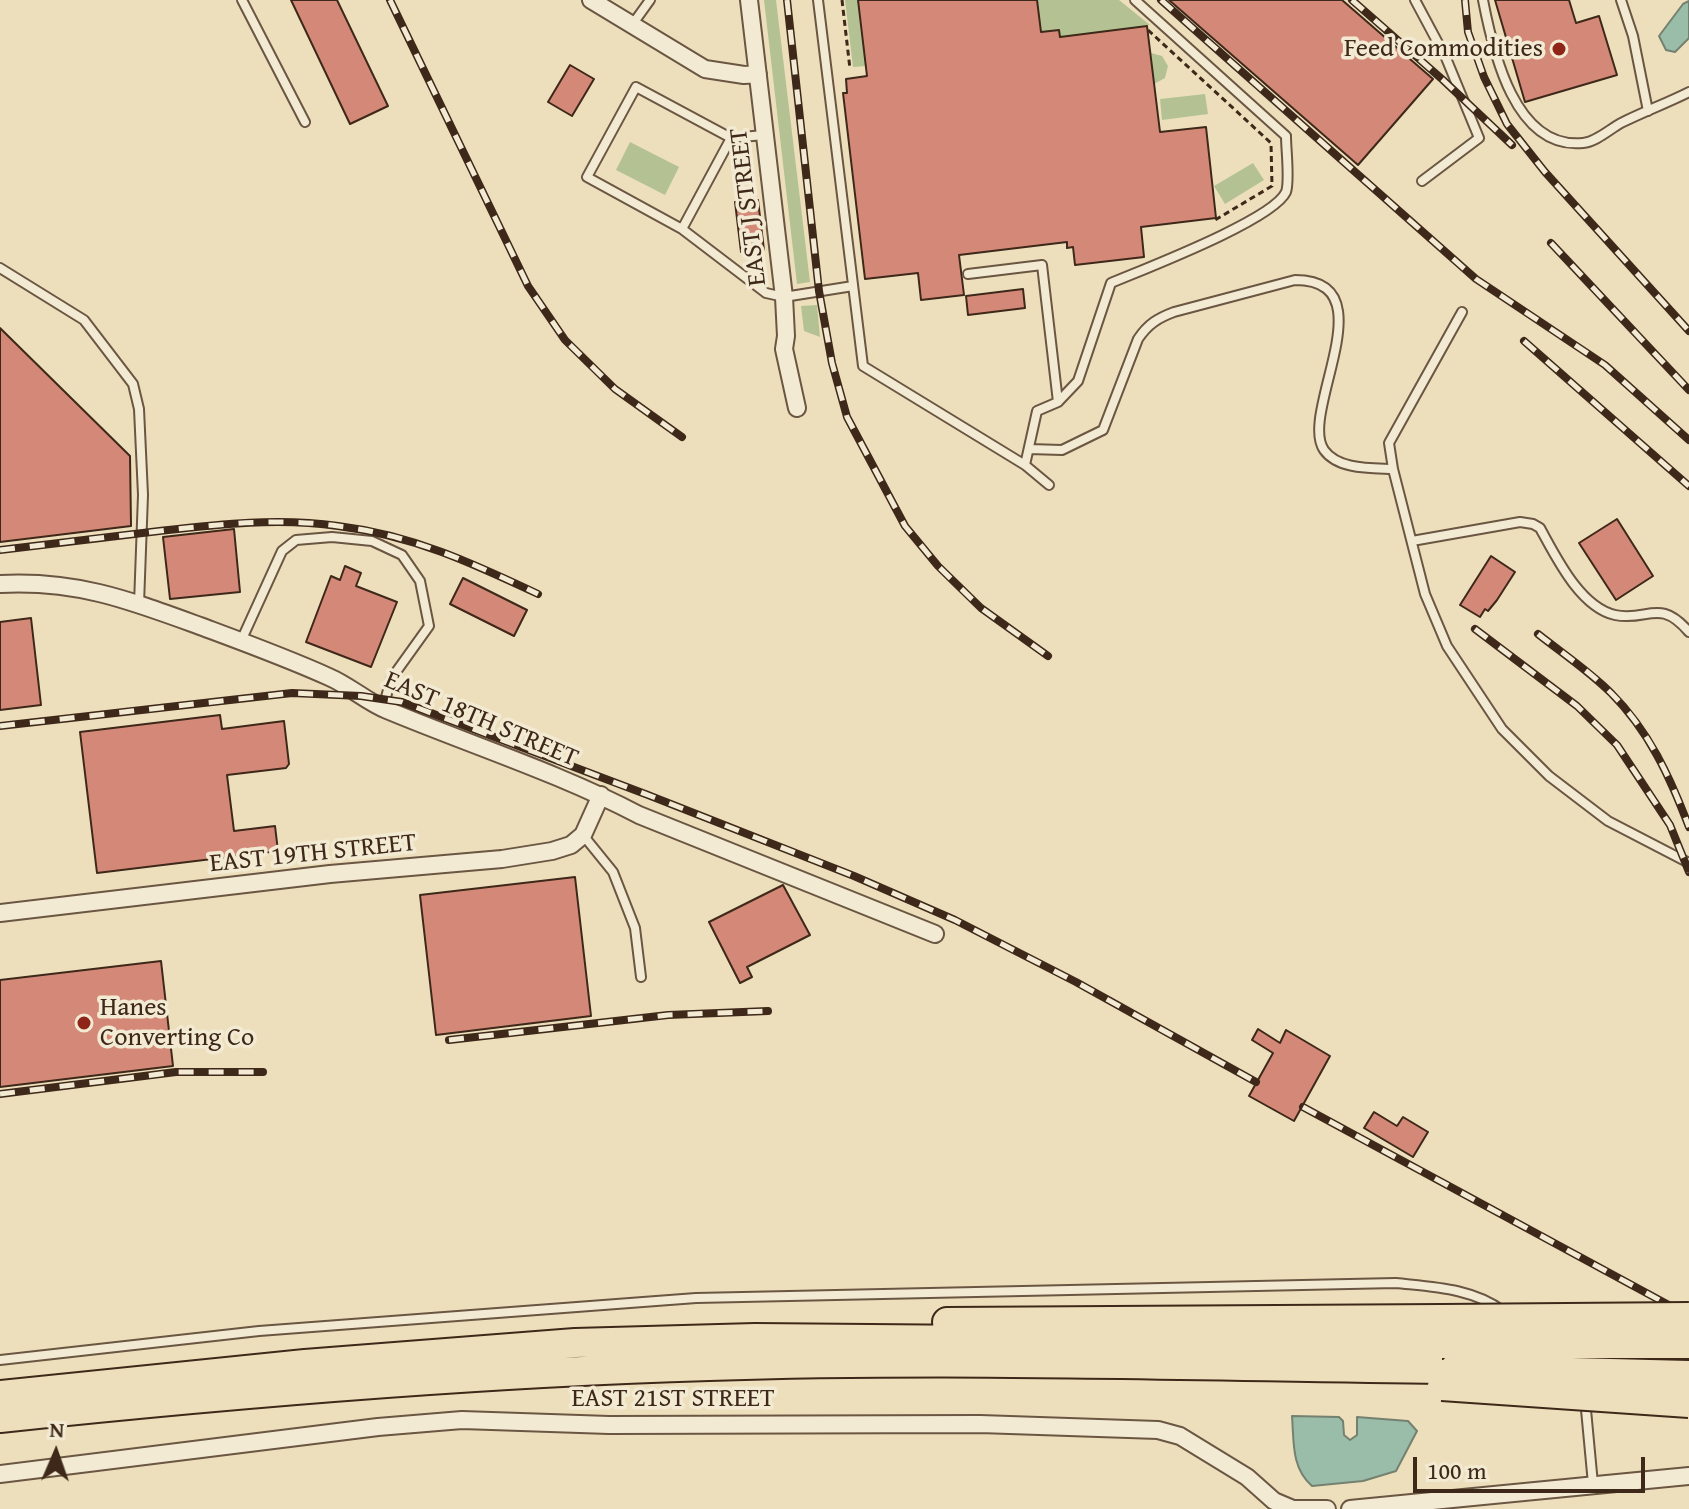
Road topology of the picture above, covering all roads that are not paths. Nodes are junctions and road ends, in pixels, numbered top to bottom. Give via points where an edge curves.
1 (242, 0) edge
2 (591, 0) edge
3 (650, 0) edge
4 (749, 0) edge
5 (818, 0) edge
6 (1135, 0) edge
7 (1415, 0) edge
8 (1483, 0) edge
9 (1621, 0) edge
10 (632, 25) junction
11 (758, 74) junction
12 (1689, 92) edge
13 (1648, 111) junction
14 (305, 122) dead end
15 (764, 135) junction
16 (731, 138) junction
17 (1422, 181) dead end
18 (682, 229) junction
19 (0, 268) edge
20 (968, 274) dead end
21 (853, 286) junction
22 (784, 297) junction
23 (1462, 312) dead end
24 (1058, 402) junction
25 (797, 408) dead end
26 (1029, 449) junction
27 (1025, 465) junction
28 (1393, 469) junction
29 (1049, 485) dead end
30 (1412, 541) junction
31 (0, 584) edge
32 (139, 604) junction
33 (1689, 632) edge
34 (241, 641) junction
35 (383, 709) junction
36 (601, 795) junction
37 (583, 835) junction
38 (1689, 863) edge
39 (0, 913) edge
40 (935, 934) dead end
41 (641, 977) dead end
42 (1689, 1317) edge
43 (1689, 1344) edge
44 (1442, 1354) junction
45 (1565, 1357) dead end
46 (0, 1360) edge
47 (1571, 1366) dead end
48 (1689, 1375) edge
49 (0, 1395) edge
50 (1689, 1403) edge
51 (0, 1418) edge
52 (0, 1474) edge
53 (1689, 1476) edge
54 (1593, 1484) junction
55 (1293, 1509) edge
56 (1327, 1509) edge
57 (1350, 1509) edge

1 - 14 lane
2 - 10 street
3 - 10 lane
4 - 11 street, EAST J STREET
5 - 21 lane
6 - 24 lane via 1286,136 1287,190 1278,203 1236,228 1111,283 1078,381
7 - 17 lane via 1479,138
8 - 13 lane via 1501,68 1527,120 1541,134 1560,142 1586,143
9 - 13 lane
10 - 11 street via 705,69
11 - 15 street, EAST J STREET
12 - 13 lane
15 - 16 lane
15 - 22 street, EAST J STREET
16 - 18 lane
16 - 18 lane via 636,87 594,164 587,177
18 - 22 lane via 766,293
19 - 32 lane via 84,320 133,384 143,495
20 - 24 lane via 1042,265
21 - 22 lane
21 - 27 lane via 863,366
22 - 25 street, EAST J STREET via 784,349
23 - 28 lane via 1389,443
24 - 26 lane via 1037,411
26 - 27 lane
26 - 28 lane via 1062,450 1103,430 1138,339 1157,319 1305,280 1330,294 1337,314 1336,354 1320,420 1324,450 1356,467
27 - 29 lane
28 - 30 lane
30 - 33 lane via 1533,524 1593,604 1615,615 1668,614
30 - 38 lane via 1425,594 1447,646 1502,729 1549,776 1608,821
31 - 32 street, EAST 18TH STREET via 57,584
32 - 34 street, EAST 18TH STREET
34 - 35 street, EAST 18TH STREET via 334,679
34 - 35 lane via 282,551 296,540 372,541 402,555 420,581 429,626 391,679
35 - 36 street, EAST 18TH STREET
36 - 37 street
36 - 40 street, EAST 18TH STREET
37 - 39 street, EAST 19TH STREET via 552,851 502,859
37 - 41 lane via 613,872 635,928
42 - 44 highway, bridge
43 - 44 highway, bridge
44 - 48 highway, bridge
44 - 49 highway via 977,1321 411,1355
44 - 50 highway, bridge
44 - 51 highway via 1186,1366 741,1365 529,1373
45 - 46 lane via 1493,1303 1465,1291 1396,1283 696,1298 259,1331
47 - 54 lane via 1583,1385
52 - 55 street, EAST 21ST STREET via 462,1420 980,1424 1158,1430 1180,1436
53 - 54 street
54 - 57 street
55 - 56 street, EAST 21ST STREET

